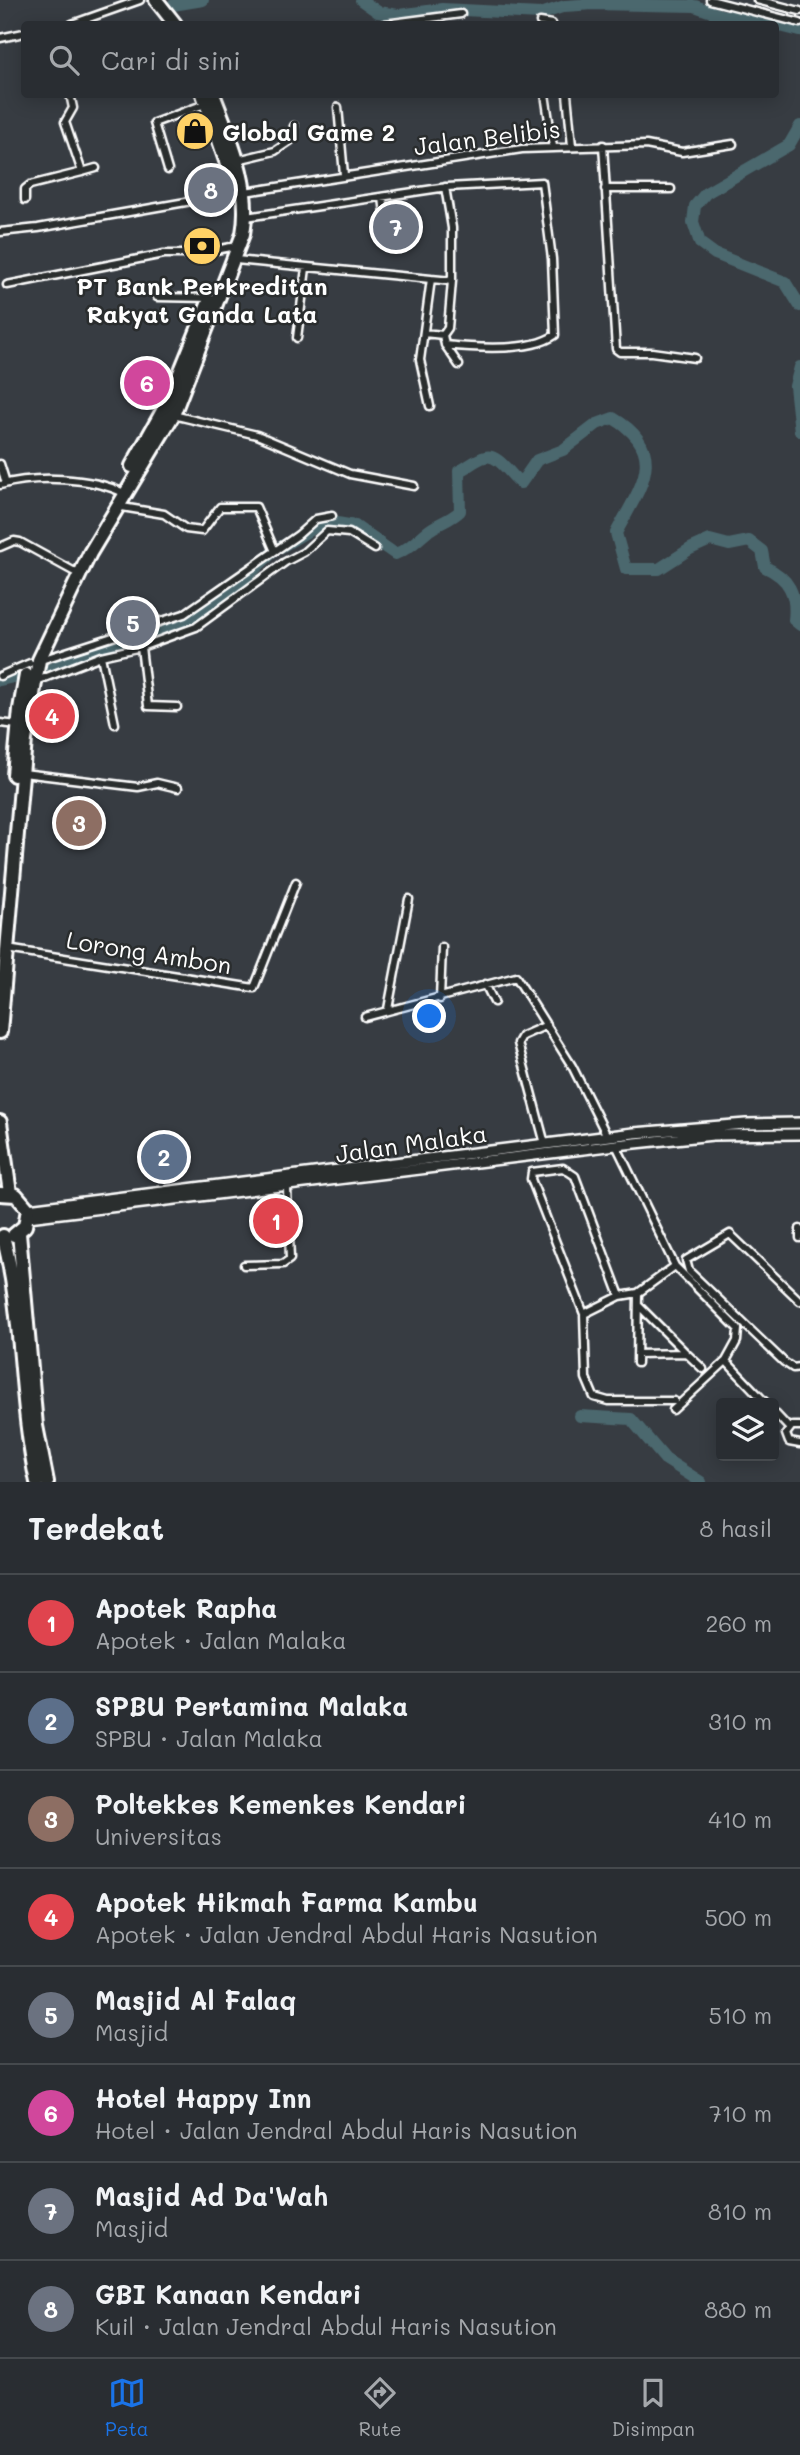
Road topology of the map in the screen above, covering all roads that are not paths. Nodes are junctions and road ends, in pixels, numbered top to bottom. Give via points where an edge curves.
1 (140, 0) edge
2 (148, 0) edge
3 (156, 0) edge
4 (710, 0) edge
5 (757, 0) edge
6 (781, 2) edge
7 (800, 11) edge
8 (461, 14) dead end
9 (80, 21) edge
10 (163, 21) edge
11 (173, 21) edge
12 (408, 21) edge
13 (800, 23) edge
14 (21, 34) edge
15 (0, 38) edge
16 (71, 98) edge
17 (206, 98) edge
18 (208, 98) edge
19 (546, 98) edge
20 (567, 98) edge
21 (338, 107) dead end
22 (294, 126) dead end
23 (225, 141) junction
24 (733, 144) dead end
25 (603, 145) junction
26 (572, 146) junction
27 (553, 147) junction
28 (237, 160) junction
29 (96, 168) dead end
30 (168, 170) dead end
31 (82, 172) junction
32 (344, 175) junction
33 (445, 187) junction
34 (605, 189) junction
35 (671, 189) dead end
36 (240, 192) junction
37 (383, 197) junction
38 (25, 200) dead end
39 (246, 217) junction
40 (0, 232) edge
41 (388, 241) dead end
42 (234, 254) junction
43 (306, 268) junction
44 (430, 279) junction
45 (452, 281) junction
46 (7, 285) dead end
47 (157, 298) dead end
48 (211, 298) junction
49 (424, 333) junction
50 (443, 335) junction
51 (297, 338) dead end
52 (445, 345) junction
53 (695, 358) dead end
54 (460, 365) dead end
55 (430, 406) dead end
56 (173, 415) junction
57 (0, 464) edge
58 (3, 484) edge
59 (414, 486) dead end
60 (120, 491) junction
61 (116, 506) junction
62 (332, 516) dead end
63 (0, 547) edge
64 (274, 549) junction
65 (375, 549) dead end
66 (73, 571) junction
67 (43, 640) junction
68 (141, 647) junction
69 (101, 656) junction
70 (34, 664) junction
71 (0, 676) edge
72 (29, 682) junction
73 (177, 707) dead end
74 (0, 723) edge
75 (115, 724) dead end
76 (18, 725) junction
77 (23, 773) junction
78 (178, 788) dead end
79 (14, 824) junction
80 (296, 882) dead end
81 (408, 899) dead end
82 (0, 936) edge
83 (442, 947) dead end
84 (7, 949) junction
85 (485, 984) junction
86 (440, 999) junction
87 (494, 1002) dead end
88 (388, 1009) junction
89 (365, 1017) dead end
90 (547, 1025) junction
91 (0, 1032) edge
92 (0, 1122) edge
93 (800, 1123) edge
94 (800, 1134) edge
95 (607, 1136) junction
96 (545, 1144) junction
97 (617, 1147) junction
98 (507, 1154) junction
99 (287, 1188) junction
100 (5, 1193) edge
101 (28, 1213) junction
102 (800, 1229) edge
103 (19, 1233) junction
104 (1, 1236) edge
105 (800, 1238) edge
106 (244, 1265) dead end
107 (675, 1266) junction
108 (638, 1293) junction
109 (620, 1296) junction
110 (800, 1301) edge
111 (638, 1305) junction
112 (584, 1314) junction
113 (686, 1353) junction
114 (637, 1354) junction
115 (726, 1361) junction
116 (637, 1363) dead end
117 (800, 1367) edge
118 (703, 1369) dead end
119 (761, 1398) edge
120 (674, 1401) dead end
121 (673, 1410) dead end
122 (779, 1417) edge
123 (800, 1426) edge
124 (789, 1428) junction
125 (800, 1444) edge
126 (37, 1482) edge
127 (47, 1482) edge

1 - 9 street
2 - 10 highway
3 - 11 highway
4 - 13 street
5 - 6 street
6 - 7 street
8 - 12 street
14 - 15 street
16 - 31 street via 73,108 65,122
17 - 30 street via 153,123
18 - 23 highway
19 - 27 street
20 - 26 street
21 - 32 street
22 - 28 street via 284,147
23 - 28 highway
23 - 36 highway
24 - 25 street, Jalan Belibis via 682,152 651,145
25 - 26 street, Jalan Belibis
25 - 34 street
26 - 27 street, Jalan Belibis
27 - 32 street, Jalan Belibis
28 - 36 highway
29 - 31 street
31 - 38 street via 26,187
32 - 36 street, Jalan Belibis
33 - 37 street
33 - 45 street via 452,228
33 - 52 street via 544,184 556,333 547,340 506,346
34 - 35 street
34 - 53 street via 616,349
36 - 39 highway
36 - 40 street, Jalan Belibis
36 - 42 highway
37 - 39 street
37 - 41 street
39 - 42 highway
42 - 43 street
42 - 46 street via 164,254
42 - 48 highway
42 - 56 highway
43 - 44 street
43 - 51 street
44 - 45 street
44 - 49 street
45 - 50 street via 448,328
47 - 48 street
48 - 60 highway via 161,416
49 - 50 street
49 - 55 street via 420,360
50 - 52 street
52 - 54 street
56 - 59 street via 257,435 350,474
56 - 60 highway
57 - 58 street
58 - 60 street via 60,481
60 - 61 highway
60 - 66 highway
61 - 64 street via 164,514 190,530 202,531 220,508 256,507
61 - 67 highway
62 - 64 street via 316,519
63 - 66 street via 20,542
64 - 70 street via 184,614
65 - 68 street via 349,533 327,531 196,627
66 - 67 highway
67 - 70 highway
68 - 69 street
68 - 73 street via 148,706
69 - 72 street
69 - 75 street
70 - 71 street
70 - 72 highway
72 - 76 highway
72 - 77 highway
74 - 76 street
76 - 79 highway
77 - 78 street
77 - 79 highway
79 - 82 highway
79 - 84 highway
80 - 84 street, Lorong Ambon via 254,988
81 - 88 street
83 - 86 street
84 - 91 highway
85 - 86 street
85 - 87 street
85 - 90 street via 518,978
86 - 88 street
88 - 89 street
90 - 95 street
90 - 96 street via 522,1036 518,1043
92 - 100 highway
93 - 95 street, Jalan Malaka
94 - 97 street, Jalan Malaka via 713,1135
95 - 96 street, Jalan Malaka
96 - 98 street, Jalan Malaka
97 - 98 street, Jalan Malaka
97 - 107 street
98 - 99 street, Jalan Malaka
98 - 101 street, Jalan Malaka
99 - 101 street, Jalan Malaka
99 - 106 street via 290,1259 282,1264
100 - 101 highway via 21,1198
101 - 103 highway
102 - 105 street
103 - 104 highway
103 - 127 highway via 36,1426
104 - 126 highway via 12,1274
107 - 108 street
107 - 115 street via 738,1329
108 - 109 street
108 - 111 street
109 - 112 street
109 - 112 street via 575,1176 563,1168 532,1172
110 - 117 street via 730,1234 685,1260 689,1271 784,1362
111 - 113 street
111 - 114 street
112 - 120 street via 586,1378 594,1397
113 - 114 street
113 - 118 street
114 - 116 street
115 - 119 street
115 - 121 street
122 - 124 street
123 - 124 street
124 - 125 street via 788,1440

